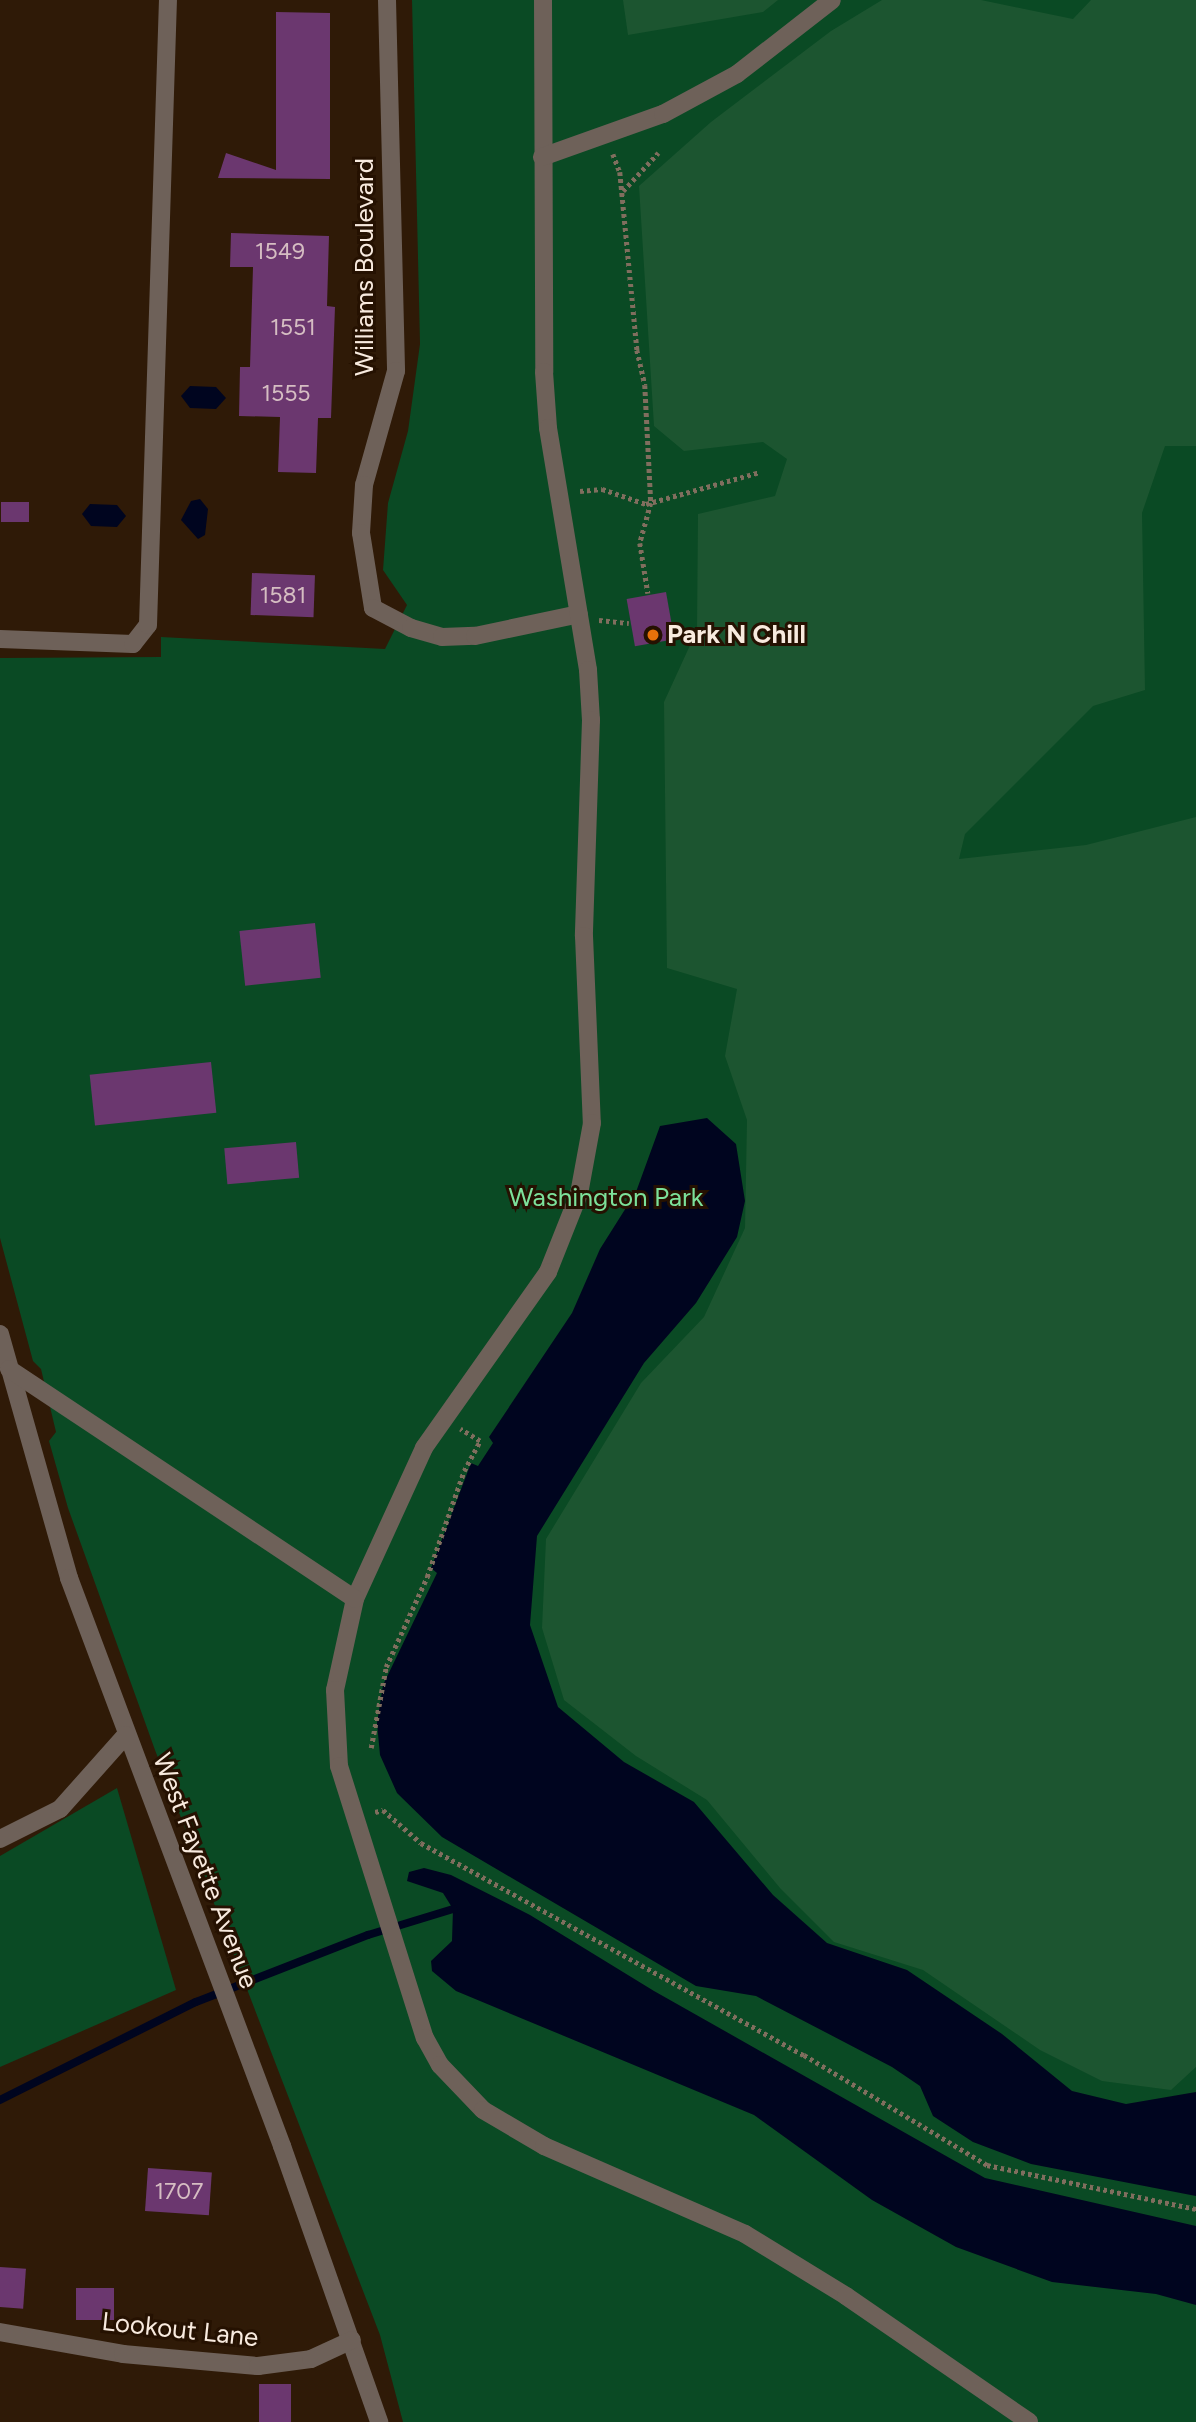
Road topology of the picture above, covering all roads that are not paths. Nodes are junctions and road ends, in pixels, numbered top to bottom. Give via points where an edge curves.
1 (169, 0) edge
2 (387, 0) edge
3 (543, 0) edge
4 (832, 0) edge
5 (542, 156) junction
6 (587, 617) junction
7 (0, 639) edge
8 (0, 1334) edge
9 (4, 1368) edge
10 (355, 1599) junction
11 (126, 1735) junction
12 (0, 1839) edge
13 (0, 2332) edge
14 (352, 2340) junction
15 (379, 2422) edge
16 (1029, 2422) edge

1 - 7 street via 148,625 133,644
2 - 6 street, Williams Boulevard via 396,371 364,485 360,533 373,608 411,628 442,637 486,635
3 - 5 street
4 - 5 street via 737,74 663,114
5 - 6 street via 548,428
6 - 10 street via 591,720 584,936 592,1123 579,1194 548,1272 424,1448
8 - 9 street, West Fayette Avenue
9 - 10 street
9 - 11 street, West Fayette Avenue via 69,1578
10 - 16 street via 335,1690 335,1744 395,1950 425,2038 440,2065 483,2110 533,2140 745,2234 846,2296
11 - 12 street via 60,1809
11 - 14 street, West Fayette Avenue
13 - 14 street, Lookout Lane via 123,2354 258,2367 311,2359
14 - 15 street, West Fayette Avenue

